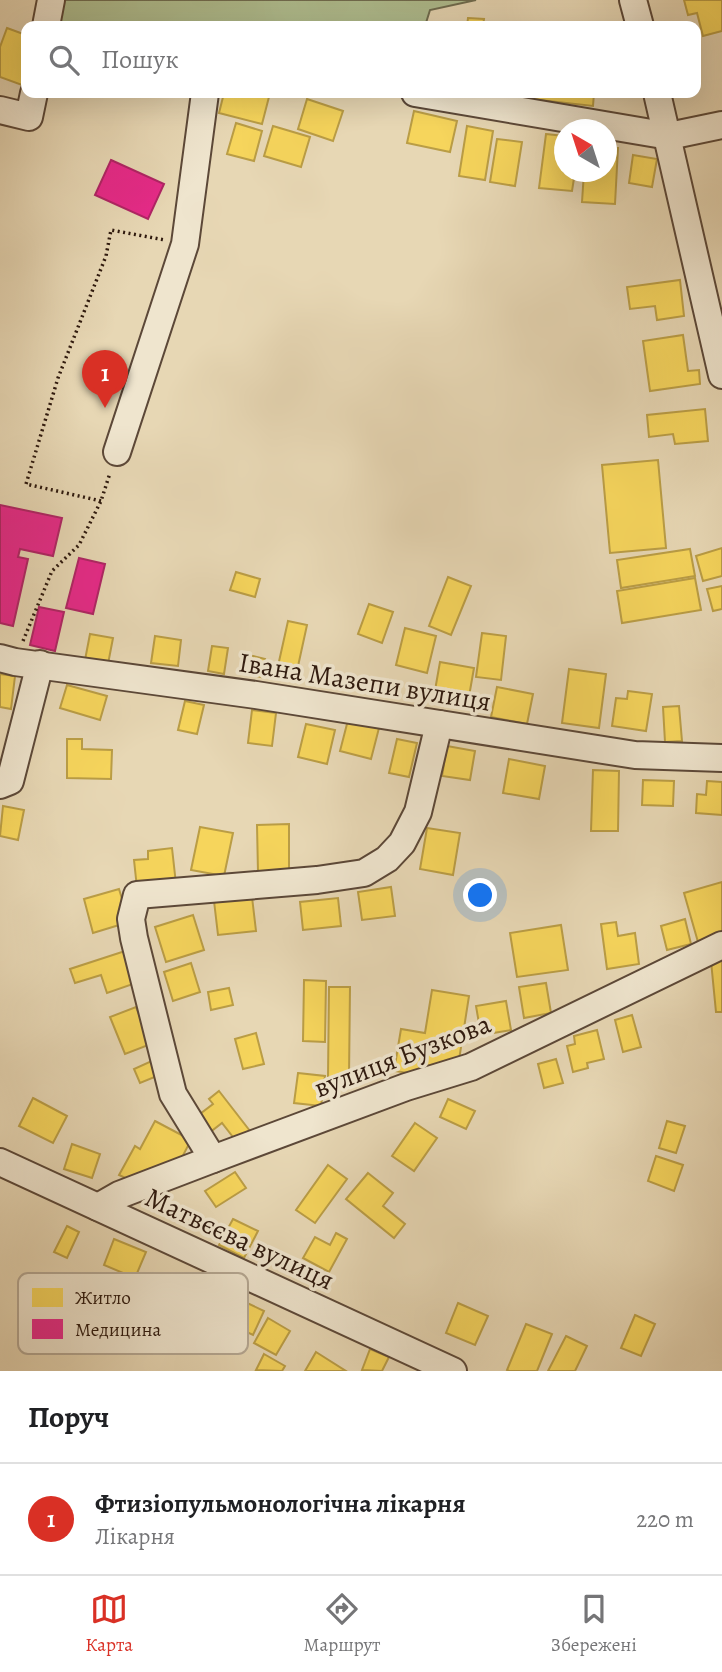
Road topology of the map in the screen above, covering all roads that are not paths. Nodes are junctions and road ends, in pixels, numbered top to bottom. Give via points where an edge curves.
1 (51, 0) edge
2 (633, 0) edge
3 (47, 21) edge
4 (639, 21) edge
5 (32, 98) edge
6 (204, 98) edge
7 (445, 98) edge
8 (658, 98) edge
9 (0, 110) edge
10 (722, 125) edge
11 (669, 136) junction
12 (722, 375) edge
13 (117, 452) road end
14 (18, 661) edge
15 (439, 724) junction
16 (722, 758) edge
17 (0, 785) edge
18 (722, 945) edge
19 (213, 1159) junction
20 (0, 1162) edge
21 (98, 1207) junction
22 (241, 1273) edge
23 (248, 1276) edge
24 (453, 1371) edge

1 - 3 street
2 - 4 street
5 - 9 street via 29,117
6 - 13 street via 185,244
7 - 11 street
8 - 11 street
10 - 11 street
11 - 12 street
14 - 15 street, Івана Мазепи вулиця
14 - 17 street via 10,781
15 - 16 street, Івана Мазепи вулиця via 635,755
15 - 19 street via 418,812 402,843 364,873 137,895 131,919 134,938 173,1094
18 - 19 street, вулиця Бузкова via 471,1068 406,1087
19 - 21 street, вулиця Бузкова
20 - 21 street, Матвєєва вулиця
21 - 22 street, Матвєєва вулиця
23 - 24 street, Матвєєва вулиця

